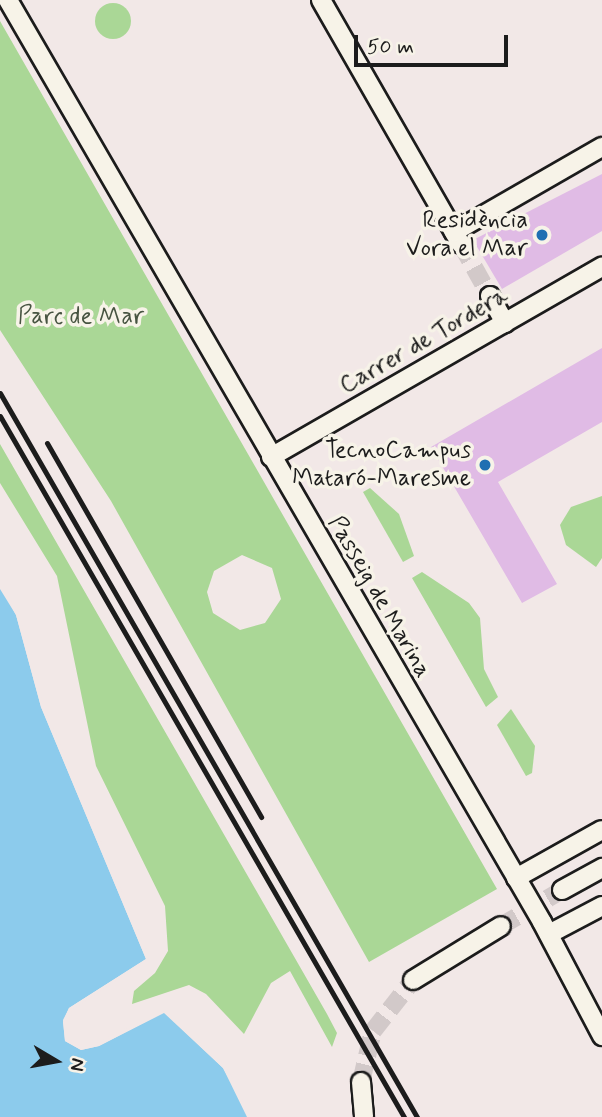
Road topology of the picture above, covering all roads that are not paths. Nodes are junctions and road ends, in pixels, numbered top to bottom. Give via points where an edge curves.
1 (8, 0) edge
2 (321, 0) edge
3 (602, 147) edge
4 (602, 267) edge
5 (490, 296) tunnel mouth
6 (505, 323) junction
7 (271, 457) junction
8 (602, 830) edge
9 (602, 867) edge
10 (516, 878) junction
11 (562, 890) tunnel mouth
12 (602, 906) edge
13 (501, 926) tunnel mouth
14 (550, 934) junction
15 (413, 980) tunnel mouth
16 (602, 1036) edge
17 (361, 1083) tunnel mouth
18 (364, 1117) edge

1 - 7 street, Passeig de Marina
2 - 3 street via 458,238
4 - 6 street, Carrer de Tordera
5 - 6 street
6 - 7 street, Carrer de Tordera
7 - 10 street, Passeig de Marina
8 - 10 street
9 - 11 street
10 - 14 street, Passeig de Marina
12 - 14 street
13 - 15 street
14 - 16 street, Passeig de Marina
17 - 18 street

